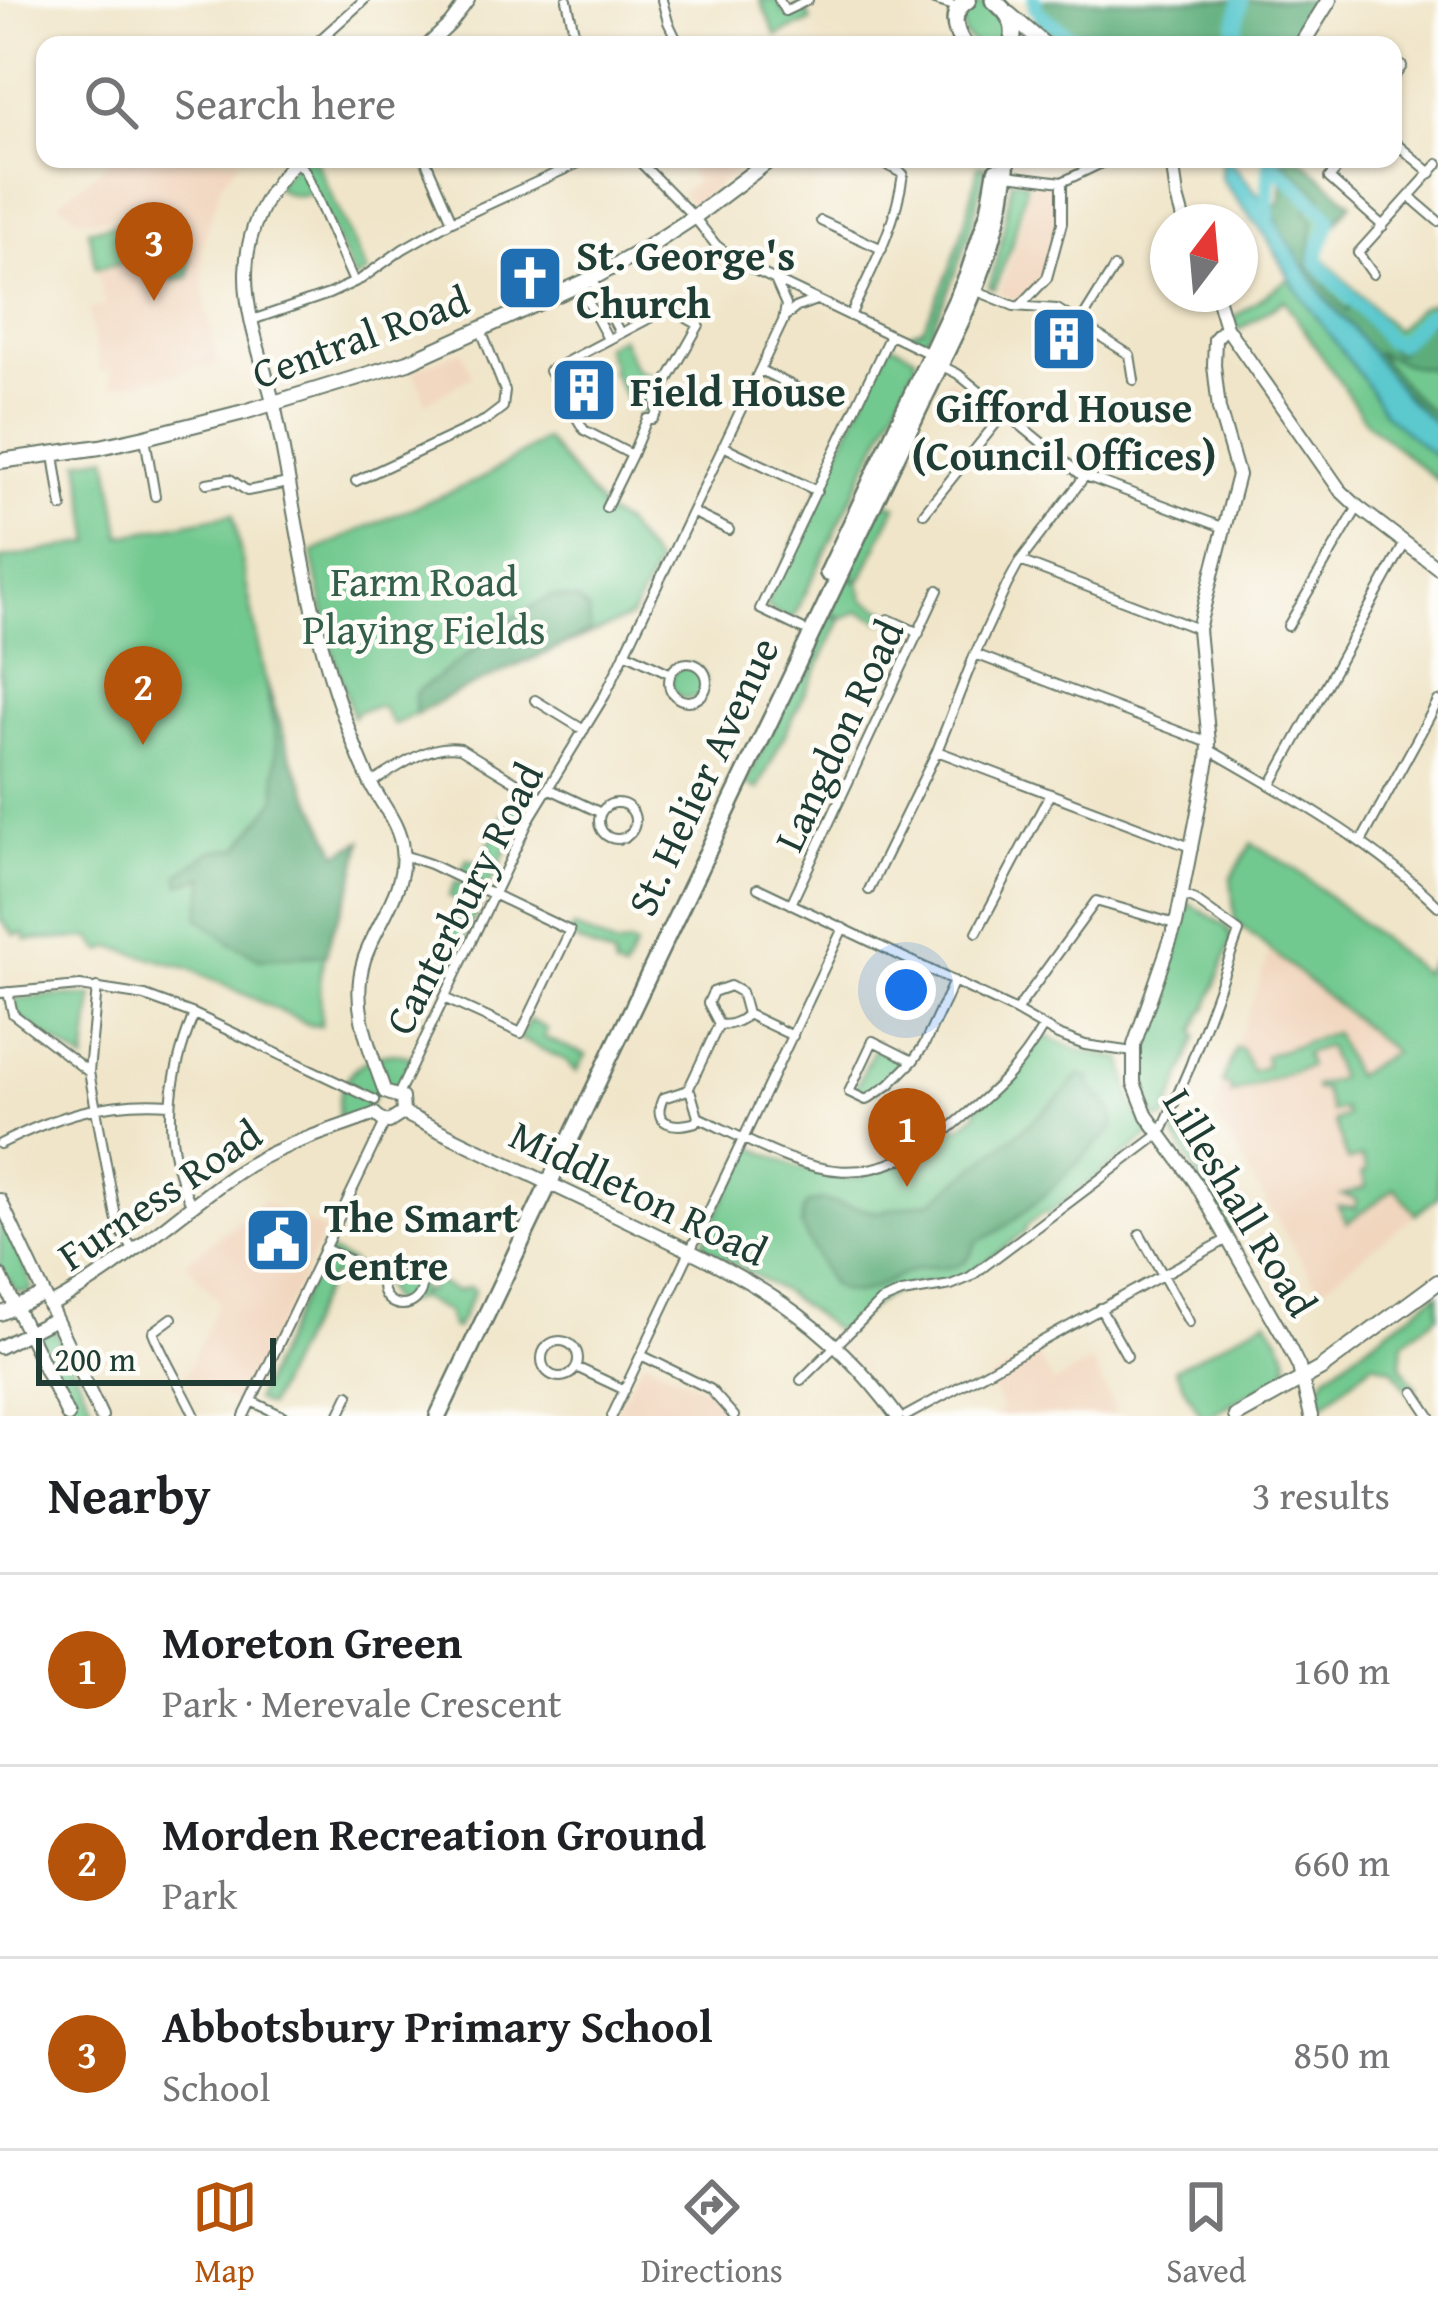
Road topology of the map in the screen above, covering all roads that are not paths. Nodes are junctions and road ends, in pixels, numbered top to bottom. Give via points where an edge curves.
1 (364, 0) edge
2 (468, 0) edge
3 (567, 0) edge
4 (662, 0) edge
5 (779, 0) edge
6 (808, 0) edge
7 (935, 0) edge
8 (1329, 0) edge
9 (963, 3) edge
10 (1000, 5) edge
11 (324, 36) edge
12 (437, 36) edge
13 (575, 36) edge
14 (675, 36) edge
15 (958, 36) edge
16 (1014, 36) edge
17 (1035, 36) edge
18 (1307, 36) edge
19 (1402, 149) edge
20 (1438, 164) edge
21 (289, 168) edge
22 (303, 168) edge
23 (429, 168) edge
24 (567, 168) edge
25 (646, 168) edge
26 (754, 168) edge
27 (892, 168) edge
28 (996, 168) edge
29 (1007, 168) edge
30 (1011, 168) edge
31 (1091, 168) edge
32 (1173, 168) edge
33 (1338, 168) edge
34 (1431, 173) junction
35 (1062, 182) junction
36 (1410, 197) junction
37 (1179, 204) edge
38 (694, 217) junction
39 (452, 221) junction
40 (821, 221) dead end
41 (1438, 221) edge
42 (1383, 226) junction
43 (882, 249) junction
44 (1114, 268) dead end
45 (1373, 274) dead end
46 (776, 280) junction
47 (354, 282) junction
48 (585, 282) junction
49 (975, 290) junction
50 (816, 300) junction
51 (1020, 307) junction
52 (1221, 312) edge
53 (850, 316) junction
54 (252, 320) junction
55 (783, 321) junction
56 (1080, 323) junction
57 (1226, 327) junction
58 (481, 330) junction
59 (620, 333) junction
60 (890, 335) junction
61 (608, 339) junction
62 (935, 360) junction
63 (760, 370) junction
64 (1134, 380) dead end
65 (797, 388) dead end
66 (274, 404) junction
67 (1005, 412) junction
68 (145, 437) junction
69 (723, 446) junction
70 (54, 455) junction
71 (632, 455) junction
72 (0, 461) edge
73 (1085, 476) junction
74 (356, 481) dead end
75 (207, 483) dead end
76 (290, 483) junction
77 (817, 491) junction
78 (155, 496) dead end
79 (62, 507) dead end
80 (1358, 507) junction
81 (606, 508) dead end
82 (692, 512) junction
83 (924, 513) dead end
84 (1225, 528) junction
85 (729, 530) dead end
86 (1405, 543) junction
87 (1020, 561) junction
88 (1438, 568) edge
89 (938, 590) dead end
90 (888, 619) dead end
91 (1288, 626) dead end
92 (802, 629) junction
93 (1198, 629) junction
94 (920, 633) junction
95 (625, 652) junction
96 (975, 654) junction
97 (669, 673) junction
98 (536, 700) dead end
99 (1438, 701) edge
100 (584, 730) junction
101 (1209, 746) junction
102 (937, 751) junction
103 (371, 782) junction
104 (1270, 785) junction
105 (548, 788) junction
106 (1050, 794) junction
107 (542, 798) junction
108 (599, 812) junction
109 (1361, 842) junction
110 (1193, 848) junction
111 (403, 855) junction
112 (758, 888) dead end
113 (869, 890) dead end
114 (494, 894) junction
115 (1183, 895) junction
116 (791, 904) junction
117 (1438, 906) edge
118 (1176, 924) junction
119 (843, 928) junction
120 (977, 932) dead end
121 (954, 981) junction
122 (98, 987) junction
123 (4, 992) edge
124 (444, 998) junction
125 (1016, 1011) junction
126 (747, 1014) junction
127 (194, 1015) junction
128 (718, 1024) junction
129 (1043, 1027) junction
130 (793, 1036) junction
131 (1133, 1052) junction
132 (913, 1061) junction
133 (89, 1072) junction
134 (688, 1090) junction
135 (170, 1104) junction
136 (383, 1104) junction
137 (95, 1107) junction
138 (403, 1113) joint
139 (698, 1117) junction
140 (1161, 1133) junction
141 (745, 1139) junction
142 (0, 1144) edge
143 (545, 1181) junction
144 (0, 1200) edge
145 (193, 1207) junction
146 (1140, 1234) dead end
147 (1226, 1240) junction
148 (324, 1248) junction
149 (691, 1251) junction
150 (134, 1252) junction
151 (1162, 1274) junction
152 (0, 1275) edge
153 (383, 1277) junction
154 (1438, 1282) edge
155 (16, 1306) junction
156 (49, 1306) junction
157 (1100, 1308) junction
158 (0, 1314) edge
159 (172, 1318) dead end
160 (1189, 1322) dead end
161 (29, 1332) junction
162 (153, 1332) junction
163 (142, 1337) dead end
164 (836, 1345) junction
165 (0, 1347) edge
166 (641, 1355) junction
167 (1127, 1355) dead end
168 (578, 1367) junction
169 (801, 1380) dead end
170 (1301, 1381) junction
171 (625, 1390) junction
172 (1414, 1392) dead end
173 (349, 1394) dead end
174 (251, 1401) junction
175 (68, 1416) edge
176 (101, 1416) edge
177 (195, 1416) edge
178 (244, 1416) edge
179 (283, 1416) edge
180 (339, 1416) edge
181 (428, 1416) edge
182 (438, 1416) edge
183 (612, 1416) edge
184 (734, 1416) edge
185 (897, 1416) edge
186 (907, 1416) edge
187 (1236, 1416) edge
188 (1311, 1416) edge
189 (1429, 1416) edge

1 - 11 street
2 - 12 street
3 - 13 street
4 - 14 street
5 - 6 street via 784,11
7 - 9 street
8 - 18 main road
9 - 15 highway via 954,17
10 - 16 highway
10 - 17 main road
19 - 34 street
20 - 34 street
21 - 54 street via 269,193 248,249
22 - 47 street
23 - 39 street
24 - 39 street
25 - 38 street
26 - 38 main road, Central Road
27 - 43 street via 903,174
28 - 62 highway, St. Helier Avenue via 980,242
29 - 49 highway, St. Helier Avenue
30 - 35 street
31 - 35 street
32 - 37 street
33 - 42 street via 1329,178
34 - 36 street
35 - 51 street via 1062,223 1047,278
36 - 41 street
36 - 42 street
38 - 46 street via 726,254
38 - 48 main road, Central Road
39 - 47 street
40 - 43 street
42 - 45 street via 1358,253
43 - 53 street
44 - 56 street
46 - 50 street
46 - 55 street
47 - 54 street
48 - 58 main road, Central Road
48 - 59 street
48 - 61 street
49 - 51 street
49 - 62 highway, St. Helier Avenue
50 - 53 street
50 - 55 street
51 - 56 street via 1053,308
52 - 57 street
53 - 60 street
54 - 66 street
55 - 63 street, Canterbury Road
56 - 64 street via 1130,355
57 - 80 street
57 - 84 street via 1215,339 1216,391 1238,475
58 - 66 main road, Central Road
58 - 74 street via 505,391 503,407
59 - 61 street
59 - 71 street via 669,308 699,325
60 - 62 street
60 - 77 street, St. Helier Avenue
61 - 71 street via 549,371 580,427
62 - 67 street
62 - 92 highway, St. Helier Avenue
62 - 143 highway, St. Helier Avenue
63 - 65 street
63 - 69 street, Canterbury Road
66 - 68 main road, Central Road
66 - 76 street
67 - 73 street
67 - 83 street
68 - 70 main road, Central Road
68 - 78 street
69 - 77 street
69 - 82 street, Canterbury Road
70 - 72 main road, Central Road
70 - 79 street
71 - 81 street
73 - 84 street
73 - 87 street
75 - 76 street via 230,479 248,491
76 - 103 street via 324,658
77 - 92 street, St. Helier Avenue via 760,609
80 - 86 street
80 - 91 street
82 - 85 street
82 - 95 street, Canterbury Road
84 - 93 street
86 - 88 street
86 - 104 street
87 - 93 street
87 - 96 street
89 - 94 street, Langdon Road
90 - 94 street
92 - 143 highway, St. Helier Avenue
93 - 101 street, Lilleshall Road
94 - 116 street, Langdon Road
95 - 97 street
95 - 100 street, Canterbury Road
96 - 101 street
96 - 102 street
97 - 97 street via 690,662 703,669 704,697 674,696
98 - 100 street, Canterbury Road
99 - 109 street
100 - 105 street, Canterbury Road
101 - 104 street
101 - 110 street, Lilleshall Road
102 - 106 street
102 - 113 street
103 - 107 street via 452,746
103 - 111 street
104 - 109 street
105 - 107 street, Canterbury Road
105 - 108 street
106 - 110 street
106 - 120 street
107 - 114 street, Canterbury Road
108 - 108 street via 620,802 630,807 631,833 608,836
109 - 117 street
110 - 115 street, Lilleshall Road
111 - 114 street
111 - 136 street via 360,982
112 - 116 street
114 - 124 street, Canterbury Road
114 - 124 street via 570,931 567,938 520,1034
115 - 118 street, Lilleshall Road
115 - 140 street via 1239,932
116 - 119 street
118 - 125 street via 1096,901
118 - 131 street, Lilleshall Road
119 - 121 street
119 - 130 street
121 - 125 street
121 - 132 street
122 - 123 street
122 - 127 street
122 - 133 street
123 - 133 street via 13,1015
124 - 136 street, Canterbury Road
125 - 129 street
126 - 128 street
126 - 128 street via 741,992 723,988 708,1003
126 - 130 street
127 - 135 street
127 - 136 street
128 - 134 street
129 - 131 street via 1085,1045
129 - 141 street via 1004,1081 937,1139 896,1162 823,1169
130 - 141 street
131 - 140 street, Lilleshall Road via 1136,1090
132 - 132 street via 866,1100 849,1092 873,1041
133 - 137 street
134 - 139 street
134 - 139 street via 663,1098 662,1117 678,1127
135 - 137 street
135 - 145 street via 177,1166
136 - 138 street, Furness Road via 392,1121
136 - 145 street, Furness Road via 269,1153
136 - 148 street, Canterbury Road
137 - 142 street
137 - 150 street via 116,1217
138 - 143 street, Middleton Road
139 - 141 street
140 - 147 street, Lilleshall Road
140 - 164 street via 970,1277 886,1298
141 - 149 street
143 - 149 street, Middleton Road
143 - 181 highway, St. Helier Avenue
143 - 182 highway, St. Helier Avenue
144 - 156 street
145 - 150 street, Furness Road
146 - 151 street
147 - 151 street
147 - 170 street, Lilleshall Road
148 - 153 street
148 - 174 street, Canterbury Road
149 - 164 street, Middleton Road via 774,1296
149 - 166 street
150 - 156 street, Furness Road
151 - 157 street
151 - 160 street
152 - 155 street
153 - 153 street via 387,1300 400,1306 422,1288 417,1270 404,1264
154 - 170 main road
155 - 156 street
155 - 158 street
155 - 161 street
156 - 161 street
156 - 176 street
157 - 167 street
157 - 186 street
159 - 162 street
161 - 165 street
161 - 175 street
162 - 163 street
162 - 177 street
164 - 169 street
164 - 185 street, Middleton Road
166 - 171 street
166 - 184 street via 710,1389
168 - 168 street via 557,1378 545,1372 545,1346 573,1346
168 - 171 street
170 - 187 main road
170 - 188 street, Lilleshall Road
171 - 183 street
172 - 189 street
173 - 180 street
174 - 178 street, Canterbury Road
174 - 179 street

